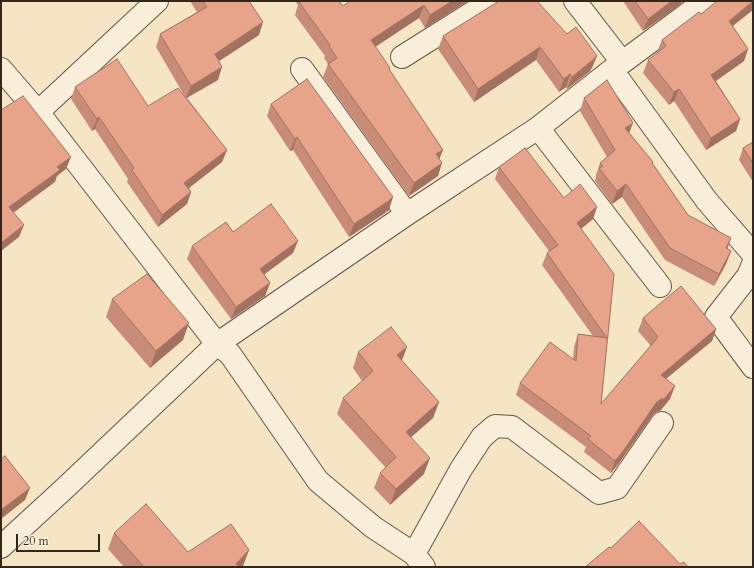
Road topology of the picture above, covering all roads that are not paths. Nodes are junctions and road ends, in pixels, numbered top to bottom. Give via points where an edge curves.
1 (157, 1) edge
2 (492, 1) edge
3 (575, 1) edge
4 (705, 1) edge
5 (402, 57) dead end
6 (617, 66) junction
7 (1, 69) edge
8 (302, 69) dead end
9 (38, 112) junction
10 (538, 128) junction
11 (406, 214) junction
12 (753, 254) edge
13 (753, 264) edge
14 (660, 286) dead end
15 (217, 344) junction
16 (753, 367) edge
17 (662, 423) dead end
18 (1, 547) edge
19 (419, 560) edge

1 - 9 street
2 - 5 street
3 - 6 street
4 - 6 street
6 - 10 street
6 - 12 street via 707,201
7 - 9 street
8 - 11 street
9 - 15 street
10 - 11 street
10 - 14 street
11 - 15 street
13 - 16 street via 748,276 716,317
15 - 18 street
15 - 19 street via 230,354 318,481 373,527
17 - 19 street via 617,488 598,493 512,427 495,426 482,437 461,469

